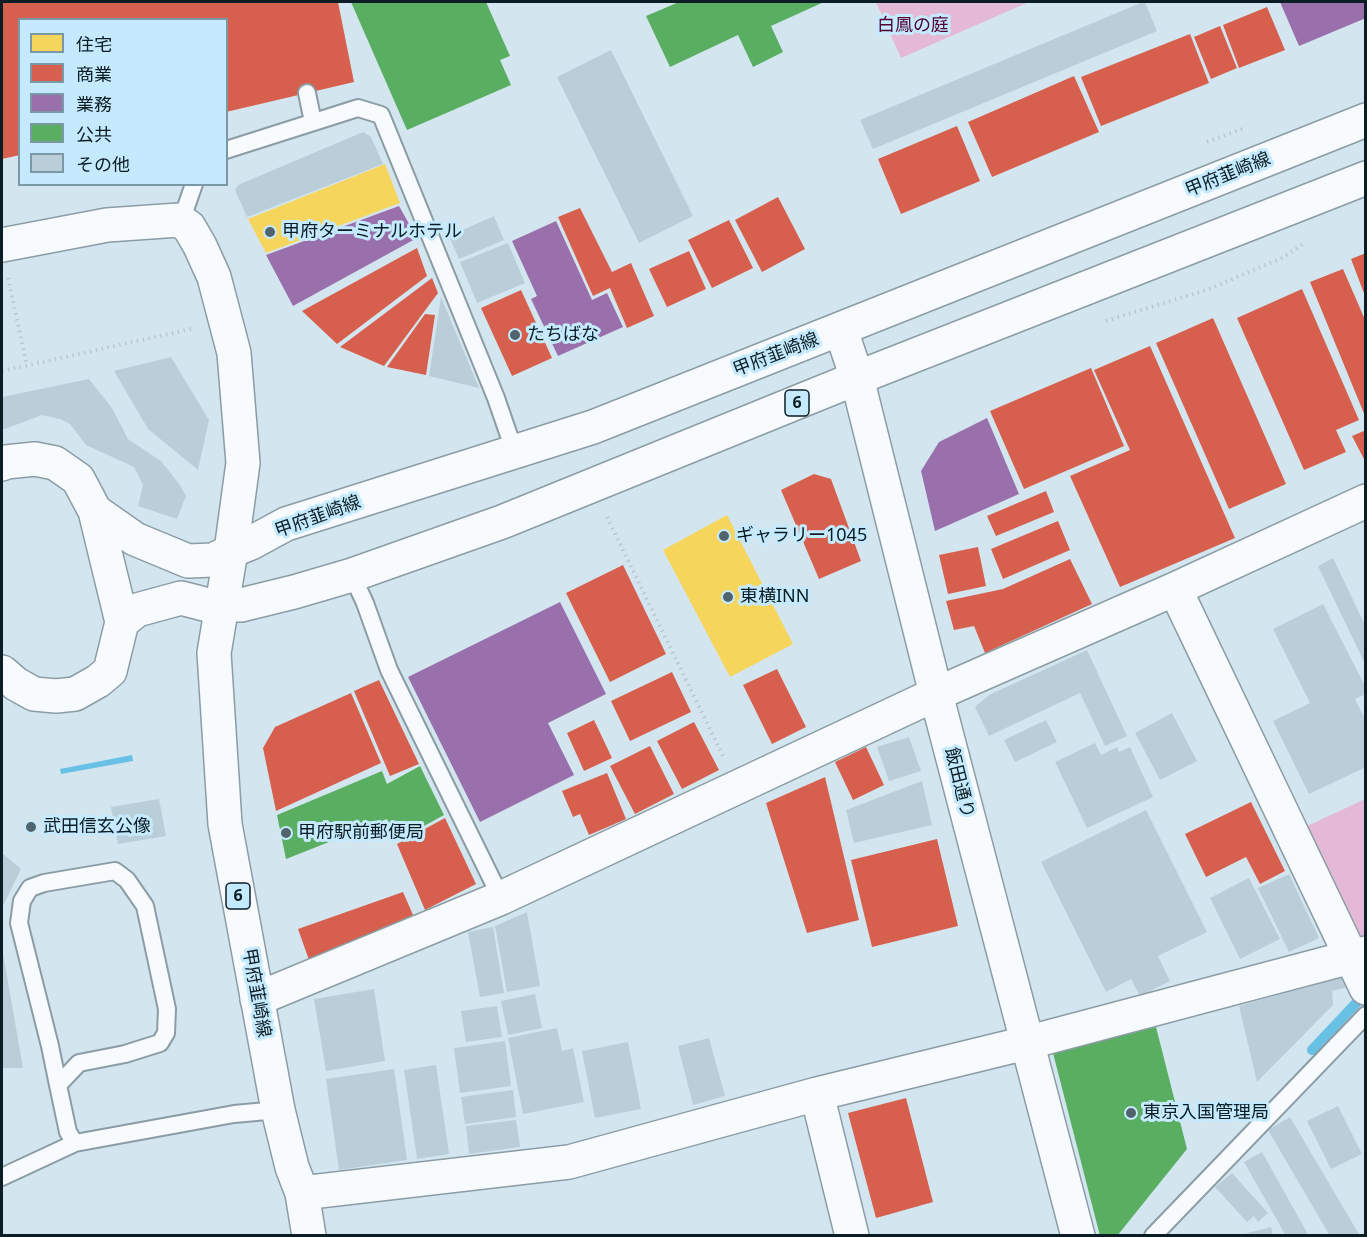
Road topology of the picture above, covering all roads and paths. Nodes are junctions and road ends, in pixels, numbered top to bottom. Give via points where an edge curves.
1 (307, 93) dead end
2 (1365, 120) edge
3 (313, 122) junction
4 (228, 149) edge
5 (1365, 178) edge
6 (193, 186) edge
7 (179, 220) junction
8 (1305, 243) dead end
9 (4, 259) edge
10 (1103, 322) dead end
11 (201, 326) dead end
12 (841, 330) junction
13 (27, 366) junction
14 (2, 371) edge
15 (857, 378) junction
16 (515, 453) junction
17 (2, 464) edge
18 (592, 485) junction
19 (1365, 501) edge
20 (95, 511) junction
21 (231, 551) junction
22 (352, 575) junction
23 (1175, 589) junction
24 (222, 604) junction
25 (122, 622) junction
26 (2, 672) edge
27 (936, 694) junction
28 (738, 786) junction
29 (501, 898) junction
30 (1358, 955) edge
31 (1365, 988) edge
32 (257, 999) junction
33 (1365, 1015) edge
34 (1026, 1043) junction
35 (50, 1046) junction
36 (79, 1063) junction
37 (58, 1085) junction
38 (817, 1094) junction
39 (278, 1110) junction
40 (75, 1143) junction
41 (2, 1177) edge
42 (302, 1193) junction
43 (309, 1236) edge
44 (852, 1236) edge
45 (1078, 1236) edge
46 (1153, 1236) edge

1 - 3 lane
2 - 12 street, 甲府韮崎線
3 - 4 lane
3 - 16 lane via 358,108 381,115
5 - 15 street, 6
6 - 7 lane
7 - 9 street via 107,225
7 - 21 street via 189,227 214,277 234,353 243,463
8 - 10 path via 1282,258 1209,289
9 - 13 path
11 - 13 path
12 - 15 street, 飯田通り
12 - 16 street, 甲府韮崎線 via 593,427
13 - 14 path
15 - 18 street, 6
15 - 27 street, 飯田通り
16 - 21 street, 甲府韮崎線 via 286,524
17 - 20 street via 35,459 55,463 78,479
18 - 22 street, 6 via 502,522
18 - 28 path
19 - 23 street
20 - 21 street via 135,539 188,561 213,560
20 - 25 street
21 - 24 street, 甲府韮崎線 / 6
22 - 24 street, 6 via 241,605
22 - 29 lane via 389,670
23 - 27 street
23 - 30 street
24 - 25 street via 208,605 181,598 137,610
24 - 32 street, 甲府韮崎線 / 6 via 214,653 225,824
25 - 26 street via 110,671 75,694 34,694
27 - 28 street
27 - 34 street, 飯田通り
28 - 29 street
29 - 32 street
30 - 31 street
30 - 34 street
32 - 39 street, 甲府韮崎線 / 6
33 - 46 lane
34 - 38 street
34 - 45 street, 飯田通り
35 - 36 lane
35 - 36 lane via 19,923 22,901 30,888 44,883 115,871 127,880 146,906 167,1009 166,1033 160,1043
35 - 37 lane
36 - 37 lane
37 - 40 lane via 68,1131
38 - 42 street via 569,1162
38 - 44 street
39 - 40 lane via 234,1114
39 - 42 street, 甲府韮崎線 / 6
40 - 41 lane
42 - 43 street, 甲府韮崎線 / 6

